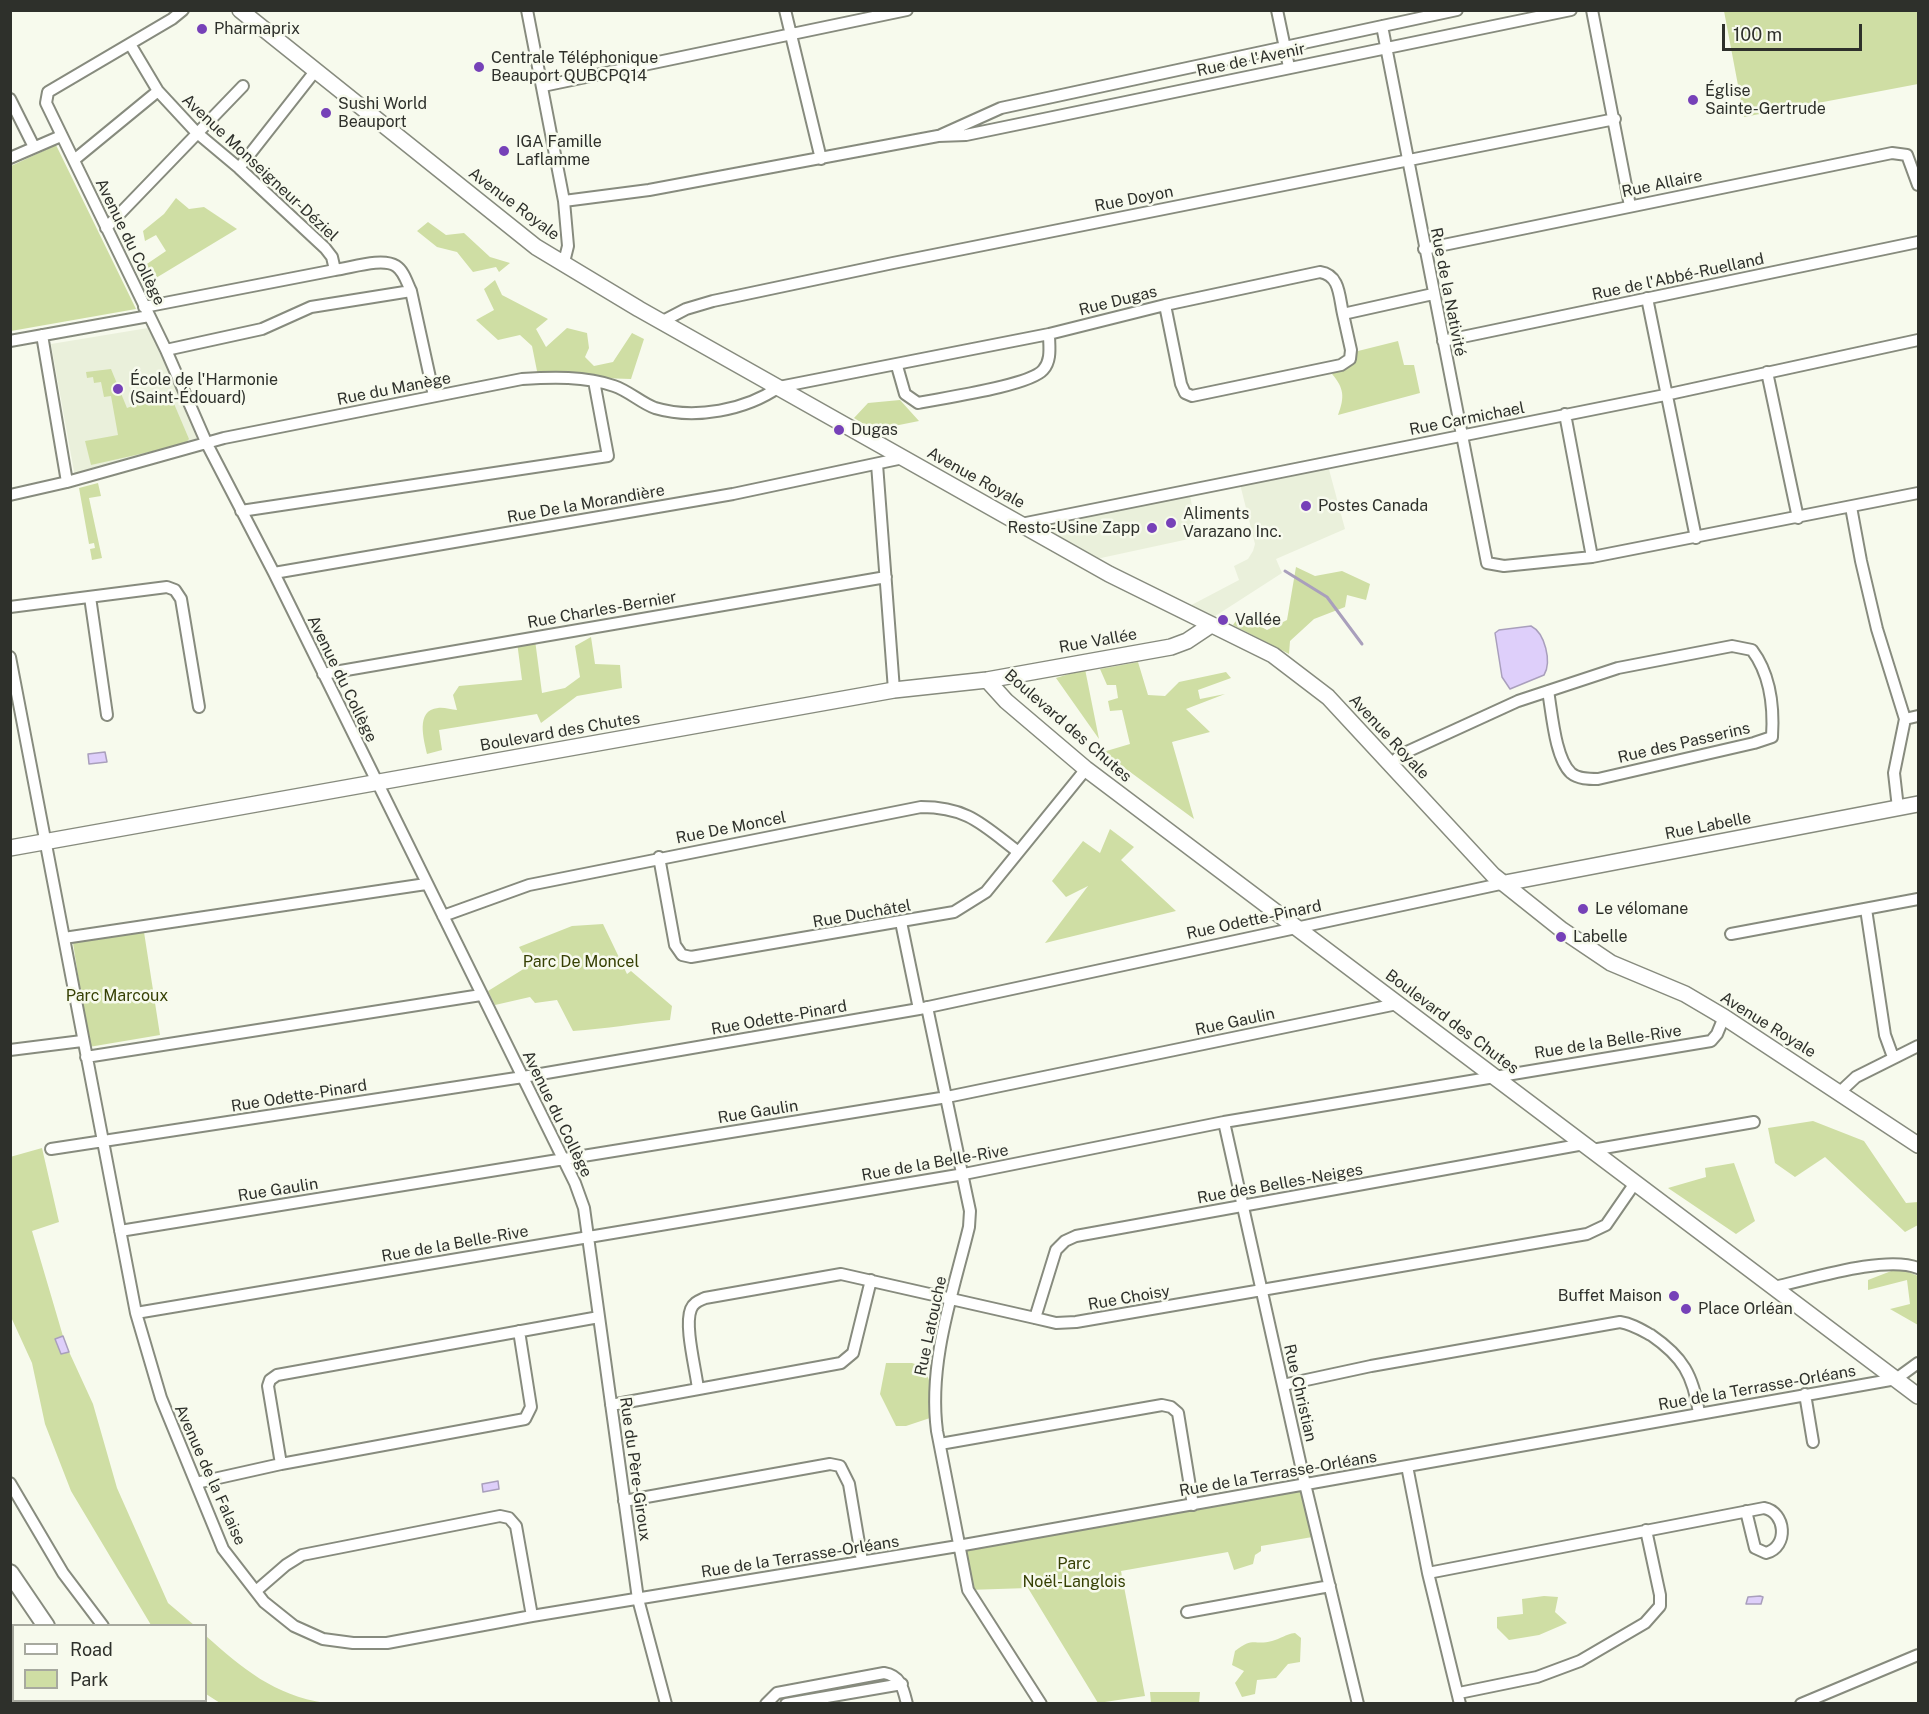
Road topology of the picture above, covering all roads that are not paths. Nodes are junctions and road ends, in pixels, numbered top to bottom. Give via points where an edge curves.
1 (183, 10) edge
2 (240, 10) edge
3 (527, 10) edge
4 (785, 10) edge
5 (907, 10) edge
6 (1277, 10) edge
7 (1457, 10) edge
8 (1571, 10) edge
9 (1592, 10) edge
10 (1382, 26) junction
11 (790, 35) junction
12 (130, 44) junction
13 (1285, 47) junction
14 (1387, 49) junction
15 (1289, 67) junction
16 (316, 70) junction
17 (243, 86) dead end
18 (543, 86) junction
19 (158, 92) junction
20 (10, 99) edge
21 (1615, 119) junction
22 (196, 132) junction
23 (61, 136) junction
24 (938, 136) junction
25 (34, 147) junction
26 (10, 158) edge
27 (821, 159) junction
28 (74, 160) junction
29 (1408, 161) junction
30 (239, 168) junction
31 (1918, 185) edge
32 (564, 201) junction
33 (1630, 206) junction
34 (106, 228) junction
35 (1918, 242) edge
36 (1424, 249) junction
37 (564, 262) junction
38 (335, 270) junction
39 (411, 291) junction
40 (1433, 294) junction
41 (1647, 298) junction
42 (1165, 304) junction
43 (147, 311) junction
44 (1343, 314) junction
45 (663, 321) junction
46 (1049, 334) junction
47 (42, 335) junction
48 (1918, 340) edge
49 (10, 341) edge
50 (1443, 341) junction
51 (166, 350) junction
52 (897, 366) junction
53 (1767, 372) junction
54 (594, 381) junction
55 (779, 387) junction
56 (1665, 394) junction
57 (434, 396) junction
58 (1565, 414) junction
59 (1462, 435) junction
60 (207, 444) junction
61 (903, 458) junction
62 (877, 464) junction
63 (68, 482) junction
64 (1918, 493) edge
65 (10, 495) edge
66 (1851, 507) junction
67 (241, 510) junction
68 (1798, 518) junction
69 (1022, 524) junction
70 (1696, 538) junction
71 (1592, 557) junction
72 (274, 573) junction
73 (886, 577) junction
74 (90, 597) junction
75 (10, 607) edge
76 (1211, 625) junction
77 (10, 657) edge
78 (323, 674) junction
79 (987, 680) junction
80 (894, 690) junction
81 (1548, 691) junction
82 (199, 707) dead end
83 (107, 715) dead end
84 (1918, 716) edge
85 (1905, 719) junction
86 (1390, 766) junction
87 (1086, 769) junction
88 (376, 783) junction
89 (1918, 804) edge
90 (1898, 808) junction
91 (46, 843) junction
92 (10, 848) edge
93 (1017, 851) junction
94 (659, 857) junction
95 (1505, 883) junction
96 (426, 884) junction
97 (1918, 899) edge
98 (1866, 909) junction
99 (443, 916) junction
100 (901, 922) junction
101 (1294, 927) junction
102 (1731, 934) dead end
103 (64, 938) junction
104 (481, 995) junction
105 (1397, 1004) junction
106 (923, 1008) junction
107 (1724, 1017) junction
108 (82, 1041) junction
109 (1918, 1046) edge
110 (10, 1050) edge
111 (86, 1057) junction
112 (1893, 1057) junction
113 (1494, 1076) junction
114 (523, 1077) junction
115 (1840, 1092) junction
116 (947, 1097) junction
117 (1224, 1122) junction
118 (1754, 1122) dead end
119 (102, 1141) junction
120 (1918, 1145) edge
121 (1588, 1147) junction
122 (51, 1149) dead end
123 (564, 1159) junction
124 (964, 1174) junction
125 (1635, 1183) junction
126 (1244, 1206) junction
127 (120, 1231) junction
128 (588, 1237) junction
129 (1918, 1268) edge
130 (871, 1280) junction
131 (1774, 1287) junction
132 (1262, 1291) junction
133 (951, 1298) junction
134 (136, 1313) junction
135 (599, 1317) junction
136 (1035, 1318) junction
137 (519, 1331) junction
138 (1918, 1363) edge
139 (1896, 1379) junction
140 (1283, 1385) junction
141 (698, 1389) junction
142 (1805, 1394) junction
143 (1918, 1396) edge
144 (611, 1405) junction
145 (1699, 1413) junction
146 (1813, 1442) dead end
147 (940, 1444) junction
148 (281, 1464) junction
149 (1407, 1466) junction
150 (10, 1483) edge
151 (196, 1483) junction
152 (1305, 1484) junction
153 (624, 1501) junction
154 (1193, 1505) junction
155 (1746, 1511) junction
156 (1646, 1530) junction
157 (958, 1546) junction
158 (862, 1561) junction
159 (10, 1573) edge
160 (1428, 1573) junction
161 (1330, 1586) junction
162 (256, 1591) junction
163 (638, 1599) junction
164 (1187, 1612) dead end
165 (532, 1616) junction
166 (44, 1624) edge
167 (101, 1624) edge
168 (1918, 1655) edge
169 (902, 1684) junction
170 (1460, 1698) edge
171 (666, 1704) edge
172 (766, 1704) edge
173 (786, 1704) edge
174 (907, 1704) edge
175 (1041, 1704) edge
176 (1358, 1704) edge
177 (1801, 1704) edge

1 - 12 street
2 - 16 street, Avenue Royale
3 - 18 street
4 - 11 street
5 - 11 street
6 - 13 street
7 - 10 street, Rue de l'Avenir
8 - 14 street, Rue de l'Avenir
9 - 21 street
10 - 13 street, Rue de l'Avenir
10 - 14 street, Rue de la Nativité
11 - 18 street
11 - 27 street
12 - 19 street, Avenue Monseigneur-Déziel
12 - 23 street, Avenue du Collège via 48,92 46,103
13 - 15 street
13 - 24 street, Rue de l'Avenir via 1001,108
14 - 15 street, Rue de l'Avenir
14 - 29 street, Rue de la Nativité
15 - 24 street, Rue de l'Avenir via 966,135
16 - 30 street
16 - 37 street, Avenue Royale via 536,247
17 - 22 street
18 - 32 street
19 - 22 street, Avenue Monseigneur-Déziel
19 - 28 street
20 - 25 street
21 - 29 street, Rue Doyon
21 - 33 street
22 - 30 street, Avenue Monseigneur-Déziel
22 - 34 street
23 - 25 street
23 - 28 street, Avenue du Collège
24 - 27 street, Rue de l'Avenir
25 - 26 street
27 - 32 street, Rue de l'Avenir
28 - 34 street, Avenue du Collège
29 - 36 street, Rue de la Nativité
29 - 45 street, Rue Doyon via 870,267 713,301
30 - 38 street, Avenue Monseigneur-Déziel via 325,248
31 - 33 street, Rue Allaire via 1907,155 1892,153
32 - 37 street via 568,246
33 - 36 street, Rue Allaire
34 - 43 street, Avenue du Collège
35 - 41 street, Rue de l'Abbé-Ruelland
36 - 40 street, Rue de la Nativité
37 - 45 street, Avenue Royale
38 - 39 street via 384,263 396,266
38 - 43 street
39 - 51 street via 311,306 262,328
39 - 57 street
40 - 44 street
40 - 50 street, Rue de la Nativité
41 - 50 street, Rue de l'Abbé-Ruelland
41 - 56 street
42 - 44 street, Rue Dugas via 1320,272 1329,273 1336,281
42 - 44 street, Rue Dugas via 1181,384 1185,393 1192,396 1341,365 1350,359 1351,350
42 - 46 street, Rue Dugas
43 - 47 street
43 - 51 street, Avenue du Collège
45 - 55 street, Avenue Royale
46 - 52 street, Rue Dugas
46 - 52 street via 1048,361 1042,371 1030,379 964,394 918,403 905,394
47 - 49 street
47 - 63 street
48 - 53 street, Rue Carmichael
50 - 59 street, Rue de la Nativité
51 - 60 street, Avenue du Collège
52 - 55 street, Rue Dugas
53 - 56 street, Rue Carmichael
53 - 68 street
54 - 55 street, Rue du Manège via 615,386 653,407 673,412 749,405
54 - 57 street, Rue du Manège via 522,379
54 - 67 street via 608,456
55 - 61 street, Avenue Royale
56 - 58 street, Rue Carmichael
56 - 70 street
57 - 60 street, Rue du Manège
58 - 59 street, Rue Carmichael
58 - 71 street
59 - 69 street, Rue Carmichael
59 - 71 street, Rue de la Nativité via 1487,563 1504,566
60 - 63 street, Rue du Manège
60 - 67 street, Avenue du Collège
61 - 62 street, Rue De la Morandière
61 - 69 street, Avenue Royale
62 - 72 street, Rue De la Morandière via 733,495
62 - 73 street
63 - 65 street, Rue du Manège
64 - 66 street
66 - 68 street
66 - 85 street via 1877,629
67 - 72 street, Avenue du Collège
68 - 70 street
69 - 76 street, Avenue Royale via 1109,574
70 - 71 street
72 - 78 street, Avenue du Collège
73 - 78 street, Rue Charles-Bernier
73 - 80 street
74 - 75 street
74 - 82 street via 167,587 175,590 181,599
74 - 83 street
76 - 79 street, Rue Vallée via 1171,647
76 - 86 street, Avenue Royale via 1273,655 1329,697
77 - 91 street, Avenue de la Falaise
78 - 88 street, Avenue du Collège
79 - 80 street, Boulevard des Chutes
79 - 87 street, Boulevard des Chutes
80 - 88 street, Boulevard des Chutes
81 - 81 street, Rue des Passerins via 1618,668 1732,646 1752,650 1762,664 1773,714 1772,737 1585,779 1572,774 1561,758
81 - 86 street, Rue des Passerins via 1400,755
84 - 85 street
85 - 90 street via 1894,773
86 - 95 street, Avenue Royale
87 - 93 street, Rue Duchâtel
87 - 101 street, Boulevard des Chutes
88 - 91 street, Boulevard des Chutes
88 - 96 street, Avenue du Collège
89 - 90 street, Rue Labelle
90 - 95 street, Rue Labelle
91 - 92 street, Boulevard des Chutes
91 - 103 street, Avenue de la Falaise
93 - 94 street, Rue De Moncel via 963,812 921,807
93 - 100 street, Rue Duchâtel via 986,892 971,903 954,912
94 - 99 street, Rue De Moncel via 529,885
94 - 100 street, Rue Duchâtel via 675,945 691,957
95 - 101 street, Rue Odette-Pinard
95 - 107 street, Avenue Royale via 1562,930 1611,963 1685,994
96 - 99 street, Avenue du Collège
96 - 103 street
97 - 98 street
98 - 102 street
98 - 112 street via 1885,1035
99 - 104 street, Avenue du Collège
100 - 106 street, Rue Latouche
101 - 105 street, Boulevard des Chutes
101 - 106 street, Rue Odette-Pinard
103 - 108 street, Avenue de la Falaise
104 - 111 street
104 - 114 street, Avenue du Collège
105 - 113 street, Boulevard des Chutes
105 - 116 street, Rue Gaulin
106 - 114 street, Rue Odette-Pinard
106 - 116 street, Rue Latouche
107 - 113 street, Rue de la Belle-Rive via 1711,1041
107 - 115 street, Avenue Royale
108 - 110 street
108 - 111 street, Avenue de la Falaise
109 - 112 street
111 - 119 street, Avenue de la Falaise
112 - 115 street via 1856,1077
113 - 117 street, Rue de la Belle-Rive
113 - 121 street, Boulevard des Chutes
114 - 119 street, Rue Odette-Pinard
114 - 123 street, Avenue du Collège
115 - 120 street, Avenue Royale
116 - 123 street, Rue Gaulin
116 - 124 street, Rue Latouche
117 - 124 street, Rue de la Belle-Rive
117 - 126 street, Rue Christian
118 - 121 street, Rue des Belles-Neiges
119 - 122 street, Rue Odette-Pinard
119 - 127 street, Avenue de la Falaise
121 - 125 street, Boulevard des Chutes
121 - 126 street, Rue des Belles-Neiges
123 - 127 street, Rue Gaulin
123 - 128 street, Avenue du Collège via 584,1208
124 - 128 street, Rue de la Belle-Rive
124 - 133 street, Rue Latouche via 969,1227
125 - 131 street, Boulevard des Chutes
125 - 132 street, Rue Choisy via 1606,1225 1587,1234
126 - 132 street, Rue Christian
126 - 136 street, Rue des Belles-Neiges via 1065,1241 1056,1250
127 - 134 street, Avenue de la Falaise
128 - 134 street, Rue de la Belle-Rive
128 - 135 street, Rue du Père-Giroux
129 - 131 street via 1904,1262 1883,1264
130 - 133 street, Rue Choisy
130 - 141 street via 853,1353 848,1359
130 - 141 street, Rue Choisy via 832,1274 696,1302 688,1322
131 - 139 street, Boulevard des Chutes
132 - 136 street, Rue Choisy via 1076,1322
132 - 140 street, Rue Christian
133 - 136 street, Rue Choisy
133 - 147 street, Rue Latouche via 934,1386
134 - 151 street, Avenue de la Falaise via 160,1398
135 - 137 street
135 - 144 street, Rue du Père-Giroux
137 - 148 street via 531,1407 525,1419
137 - 148 street via 278,1375 268,1386
138 - 139 street, Rue de la Terrasse-Orléans
139 - 142 street, Rue de la Terrasse-Orléans
139 - 143 street, Boulevard des Chutes
140 - 145 street via 1620,1322 1640,1329 1681,1359
140 - 152 street, Rue Christian
141 - 144 street
142 - 145 street, Rue de la Terrasse-Orléans
142 - 146 street
144 - 153 street, Rue du Père-Giroux
145 - 149 street, Rue de la Terrasse-Orléans
147 - 154 street via 1162,1405 1171,1407 1178,1413
147 - 157 street, Rue Latouche
148 - 151 street
149 - 152 street, Rue de la Terrasse-Orléans
149 - 160 street
150 - 167 street via 63,1573
151 - 162 street, Avenue de la Falaise via 223,1549
152 - 154 street, Rue de la Terrasse-Orléans
152 - 161 street, Rue Christian
153 - 158 street via 830,1464 840,1466 849,1485
153 - 163 street, Rue du Père-Giroux
154 - 157 street, Rue de la Terrasse-Orléans
155 - 155 street via 1764,1508 1776,1512 1782,1542 1778,1549 1766,1553 1755,1548
155 - 156 street
156 - 160 street
156 - 170 street via 1660,1606 1645,1623 1556,1671
157 - 158 street, Rue de la Terrasse-Orléans
157 - 175 street, Rue Latouche via 968,1590
158 - 163 street, Rue de la Terrasse-Orléans
159 - 166 main road
160 - 170 street
161 - 164 street
161 - 176 street, Rue Christian
162 - 165 street, Avenue de la Falaise via 294,1626 323,1639 353,1643 387,1643
162 - 165 street via 302,1555 500,1516 509,1518 516,1526
163 - 165 street, Avenue de la Falaise
163 - 171 street, Rue du Père-Giroux
168 - 177 street
169 - 172 street via 893,1674 884,1673 777,1693
169 - 173 street
169 - 174 street

